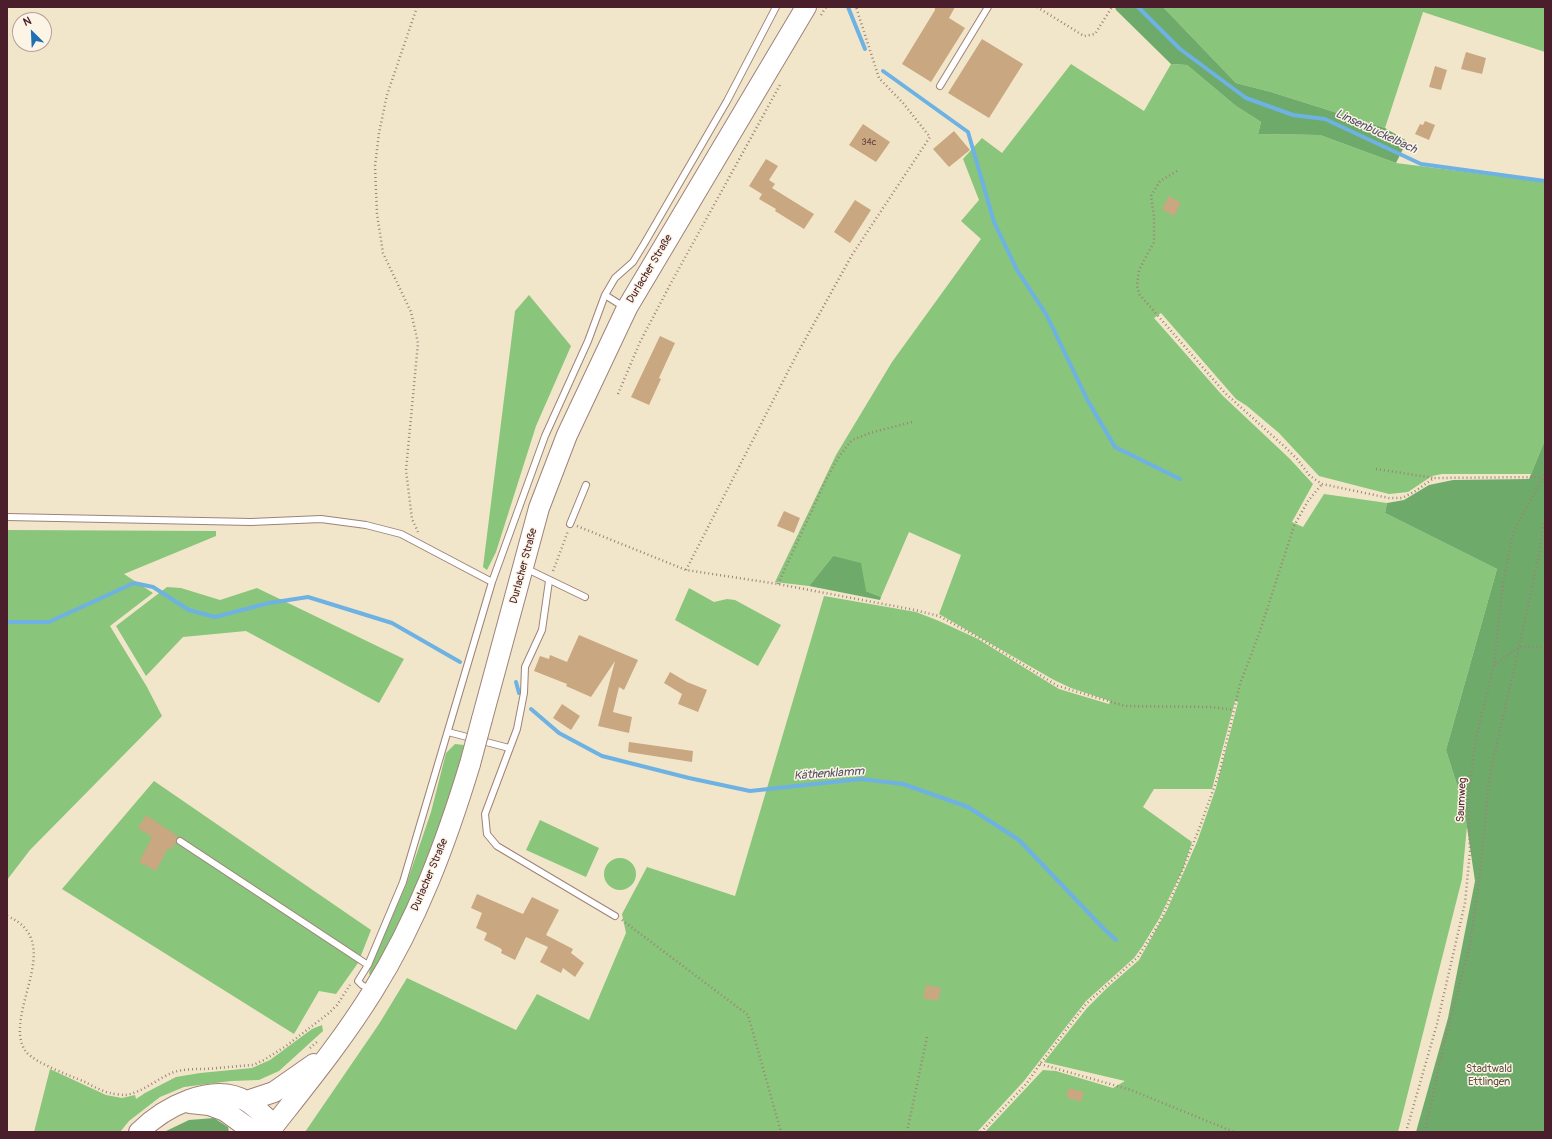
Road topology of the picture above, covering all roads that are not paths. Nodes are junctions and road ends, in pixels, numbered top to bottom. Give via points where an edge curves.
1 (776, 7) edge
2 (988, 7) edge
3 (812, 13) edge
4 (940, 86) dead end
5 (605, 295) junction
6 (627, 308) junction
7 (586, 485) dead end
8 (7, 517) edge
9 (570, 524) road end
10 (523, 568) junction
11 (549, 581) junction
12 (492, 582) junction
13 (585, 597) dead end
14 (448, 732) junction
15 (509, 748) junction
16 (180, 842) dead end
17 (615, 916) road end
18 (368, 965) junction
19 (366, 986) junction
20 (331, 1054) junction
21 (247, 1101) junction
22 (184, 1102) junction
23 (272, 1129) edge
24 (139, 1132) edge
25 (254, 1132) edge

1 - 5 lane via 728,101 644,244 632,262 615,278
2 - 4 lane
3 - 6 main road, Durlacher Straße
5 - 6 lane
5 - 12 lane via 588,341 545,436
6 - 10 main road, Durlacher Straße via 567,435 539,508
7 - 9 lane
8 - 12 lane via 251,522 321,519 401,534
10 - 11 lane
10 - 19 main road, Durlacher Straße, bridge via 470,764 441,853 418,907
11 - 13 lane
11 - 15 lane via 542,630 525,667 524,693 517,729
12 - 14 lane
14 - 15 lane
14 - 18 lane via 403,882
15 - 17 lane via 485,814 487,834 497,846
16 - 18 lane
18 - 19 lane
19 - 20 main road, Durlacher Straße
20 - 21 main road via 274,1092
20 - 23 main road, Durlacher Straße
21 - 22 main road via 221,1094
21 - 23 main road
22 - 24 main road via 151,1120
22 - 25 main road via 225,1111

